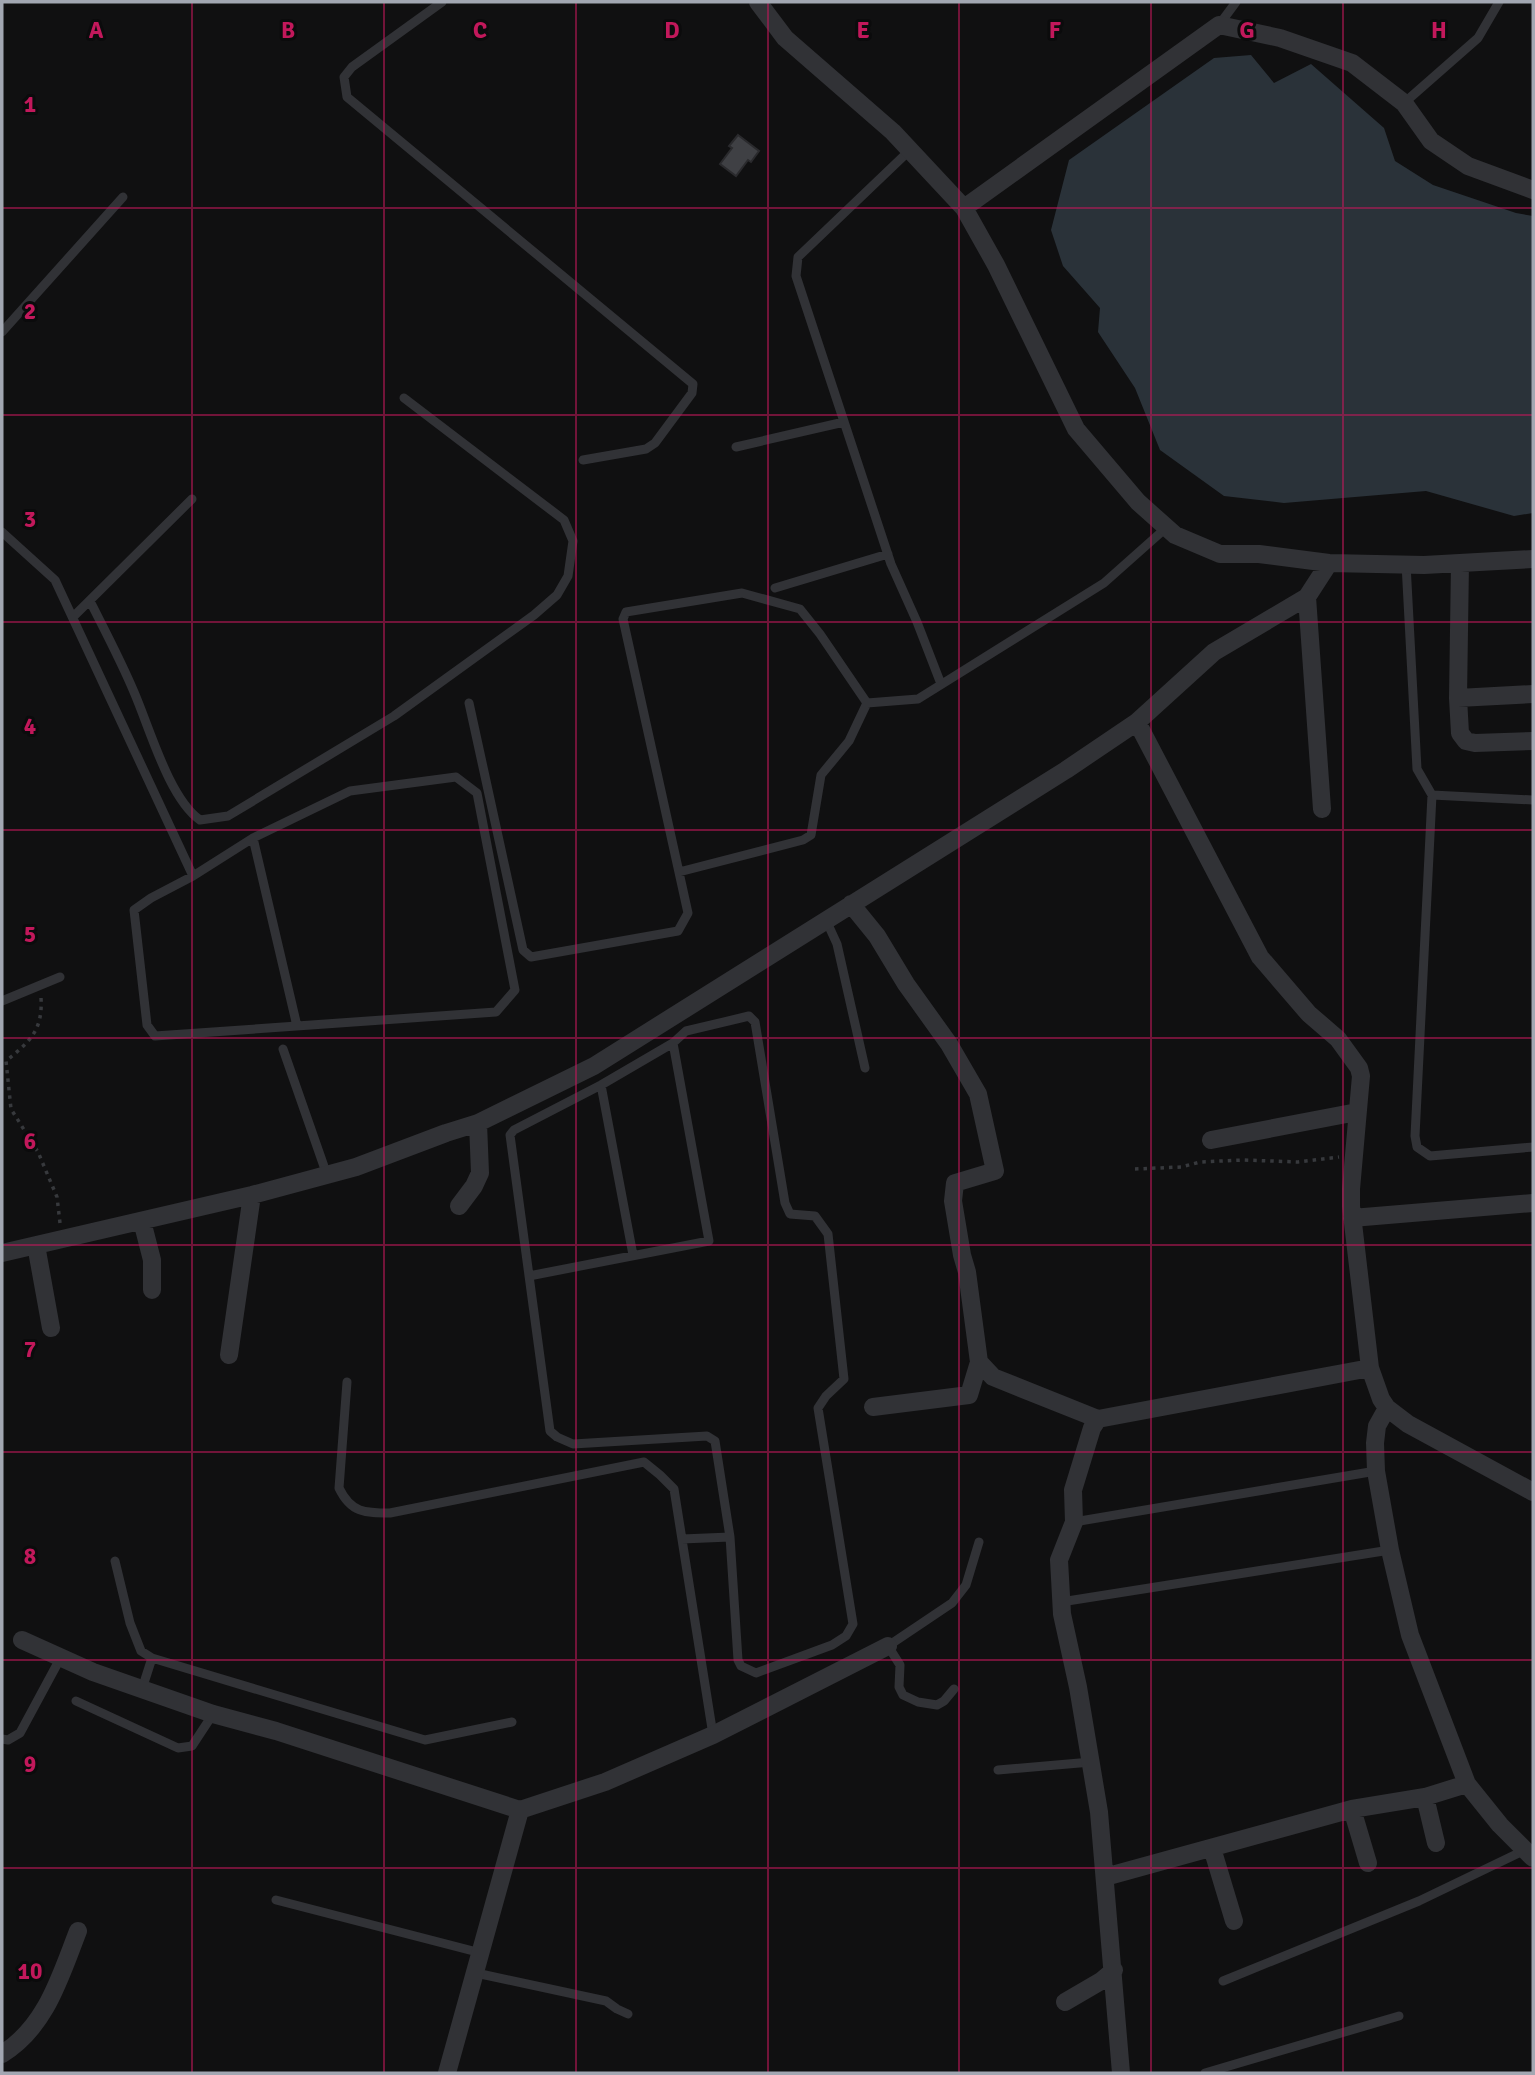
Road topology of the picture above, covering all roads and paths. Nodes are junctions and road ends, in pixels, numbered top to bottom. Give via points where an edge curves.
1 (443, 2) edge
2 (758, 2) edge
3 (1236, 2) edge
4 (1499, 2) edge
5 (1219, 25) junction
6 (1404, 103) junction
7 (910, 150) junction
8 (1533, 190) edge
9 (123, 197) dead end
10 (964, 208) junction
11 (2, 332) edge
12 (404, 398) dead end
13 (844, 422) junction
14 (736, 446) dead end
15 (583, 460) dead end
16 (192, 499) dead end
17 (1167, 527) junction
18 (2, 532) edge
19 (888, 554) junction
20 (1533, 559) edge
21 (1460, 563) junction
22 (1329, 564) junction
23 (1406, 564) junction
24 (775, 588) dead end
25 (1307, 597) junction
26 (90, 601) junction
27 (73, 617) junction
28 (941, 684) junction
29 (1533, 694) edge
30 (1458, 698) junction
31 (469, 703) dead end
32 (867, 703) junction
33 (1137, 722) junction
34 (1533, 741) edge
35 (1432, 795) junction
36 (1533, 800) edge
37 (1322, 809) dead end
38 (253, 838) junction
39 (679, 872) junction
40 (193, 876) junction
41 (850, 904) junction
42 (826, 919) junction
43 (60, 977) dead end
44 (39, 986) junction
45 (2, 1001) edge
46 (297, 1026) junction
47 (673, 1042) junction
48 (284, 1049) dead end
49 (865, 1068) dead end
50 (601, 1085) junction
51 (1357, 1112) junction
52 (478, 1123) junction
53 (1212, 1140) dead end
54 (1533, 1147) edge
55 (1353, 1155) junction
56 (1135, 1169) dead end
57 (327, 1175) junction
58 (252, 1195) junction
59 (1533, 1203) edge
60 (459, 1206) dead end
61 (1352, 1218) junction
62 (142, 1221) junction
63 (61, 1239) junction
64 (36, 1245) junction
65 (2, 1253) edge
66 (633, 1255) junction
67 (529, 1276) junction
68 (152, 1290) dead end
69 (51, 1328) dead end
70 (229, 1356) dead end
71 (979, 1362) junction
72 (1370, 1368) junction
73 (346, 1382) dead end
74 (873, 1407) dead end
75 (1387, 1408) junction
76 (1098, 1419) junction
77 (1376, 1471) junction
78 (1533, 1492) edge
79 (1074, 1522) junction
80 (730, 1537) junction
81 (682, 1539) junction
82 (979, 1542) dead end
83 (1390, 1550) junction
84 (115, 1561) dead end
85 (1061, 1602) junction
86 (22, 1640) dead end
87 (888, 1646) junction
88 (61, 1657) junction
89 (152, 1658) junction
90 (142, 1689) junction
91 (954, 1689) dead end
92 (76, 1701) dead end
93 (213, 1714) junction
94 (512, 1722) dead end
95 (713, 1735) junction
96 (2, 1739) edge
97 (1091, 1762) junction
98 (998, 1770) dead end
99 (1467, 1784) junction
100 (1425, 1797) junction
101 (1352, 1809) junction
102 (520, 1810) junction
103 (1436, 1843) dead end
104 (1212, 1848) junction
105 (1529, 1854) edge
106 (1368, 1863) dead end
107 (1105, 1877) junction
108 (276, 1900) dead end
109 (1234, 1921) dead end
110 (78, 1931) dead end
111 (482, 1954) junction
112 (1114, 1970) junction
113 (476, 1973) junction
114 (1223, 1981) dead end
115 (1065, 2002) dead end
116 (628, 2014) dead end
117 (1399, 2016) dead end
118 (2, 2054) edge
119 (447, 2073) edge
120 (1121, 2073) edge
121 (1205, 2073) edge

1 - 15 lane via 352,66 344,77 347,97 693,384 692,393 655,443 646,449
2 - 7 street via 785,38
3 - 5 lane
4 - 6 lane via 1479,38
5 - 6 street via 1280,38 1352,64
5 - 10 street
6 - 8 street via 1431,141 1468,166
7 - 10 street
7 - 13 lane via 798,257 796,276
9 - 11 lane
10 - 17 street via 1076,429 1138,502
12 - 26 lane via 564,520 573,541 568,576 557,595 394,716 228,816 200,820 189,812 172,784
13 - 14 lane
13 - 19 lane
16 - 26 lane
17 - 22 street via 1220,554 1259,554
17 - 28 lane via 1104,583
18 - 27 lane via 55,580
19 - 24 lane
19 - 28 lane
20 - 21 street
21 - 23 street
21 - 30 street
22 - 23 street
22 - 25 street
23 - 35 lane via 1417,769
25 - 33 street via 1214,652
25 - 37 street
26 - 27 lane
27 - 40 lane
28 - 32 lane via 918,699
29 - 30 street
30 - 34 street via 1460,733 1466,741
31 - 39 lane via 523,950 531,957 678,931 688,913
32 - 39 lane via 849,741 821,775 811,835
32 - 39 lane via 800,609 742,593 626,612 623,619
33 - 41 street
33 - 51 street via 1260,957 1309,1014 1338,1039 1359,1068
35 - 36 lane
35 - 54 lane via 1417,1147 1430,1156
38 - 40 lane
38 - 46 lane
38 - 46 lane via 349,791 456,776 477,793 515,990 496,1012
40 - 46 lane via 134,910 147,1025 155,1036
41 - 42 street
41 - 71 street via 877,936 978,1094 995,1171 955,1183 953,1201
42 - 49 lane via 837,944
42 - 52 street via 594,1066
43 - 44 lane
44 - 45 lane
44 - 63 path via 40,1022 29,1042 6,1061 11,1109 38,1152 57,1198
47 - 50 lane
47 - 66 lane via 709,1241
47 - 80 lane via 686,1031 749,1016 755,1022 785,1203 790,1214 815,1216 828,1234 845,1379 818,1408 853,1624 846,1636 756,1673 741,1665
48 - 57 lane
50 - 66 lane
50 - 67 lane via 510,1135
51 - 53 street
51 - 55 street
52 - 57 street
52 - 60 street via 480,1173
55 - 56 path
55 - 61 street
57 - 58 street
58 - 62 street
58 - 70 street
59 - 61 street
61 - 72 street
62 - 63 street
62 - 68 street via 152,1259
63 - 64 street
64 - 65 street
64 - 69 street
66 - 67 lane
67 - 80 lane via 550,1431 573,1444 707,1436 715,1441
71 - 74 street via 969,1395
71 - 76 street via 993,1377
72 - 75 street
72 - 76 street
73 - 81 lane via 339,1488 346,1502 358,1510 390,1513 644,1462 674,1489
75 - 77 street via 1374,1443
75 - 78 street
76 - 79 street via 1091,1428 1073,1490
77 - 79 lane
77 - 83 street
79 - 85 street via 1059,1560
80 - 81 lane
81 - 95 lane
82 - 87 lane via 967,1585 952,1603
83 - 85 lane
83 - 99 street via 1410,1635
84 - 89 lane via 130,1623 141,1651
85 - 97 street
86 - 88 street
87 - 91 lane via 900,1665 903,1695 937,1705
87 - 95 street
88 - 90 street
88 - 96 lane via 20,1733
89 - 90 lane
89 - 94 lane via 425,1740
90 - 93 street
92 - 93 lane via 178,1748 192,1746
93 - 102 street
95 - 102 street via 605,1782
97 - 98 lane
97 - 107 street
99 - 100 street
99 - 105 street
100 - 101 street
100 - 103 street
101 - 104 street
101 - 106 street
102 - 111 street
104 - 107 street
104 - 109 street
105 - 114 lane
107 - 112 street
108 - 111 lane
110 - 118 street via 37,2024
111 - 113 street
112 - 115 street
112 - 120 street
113 - 116 lane via 606,2001
113 - 119 street
117 - 121 lane

